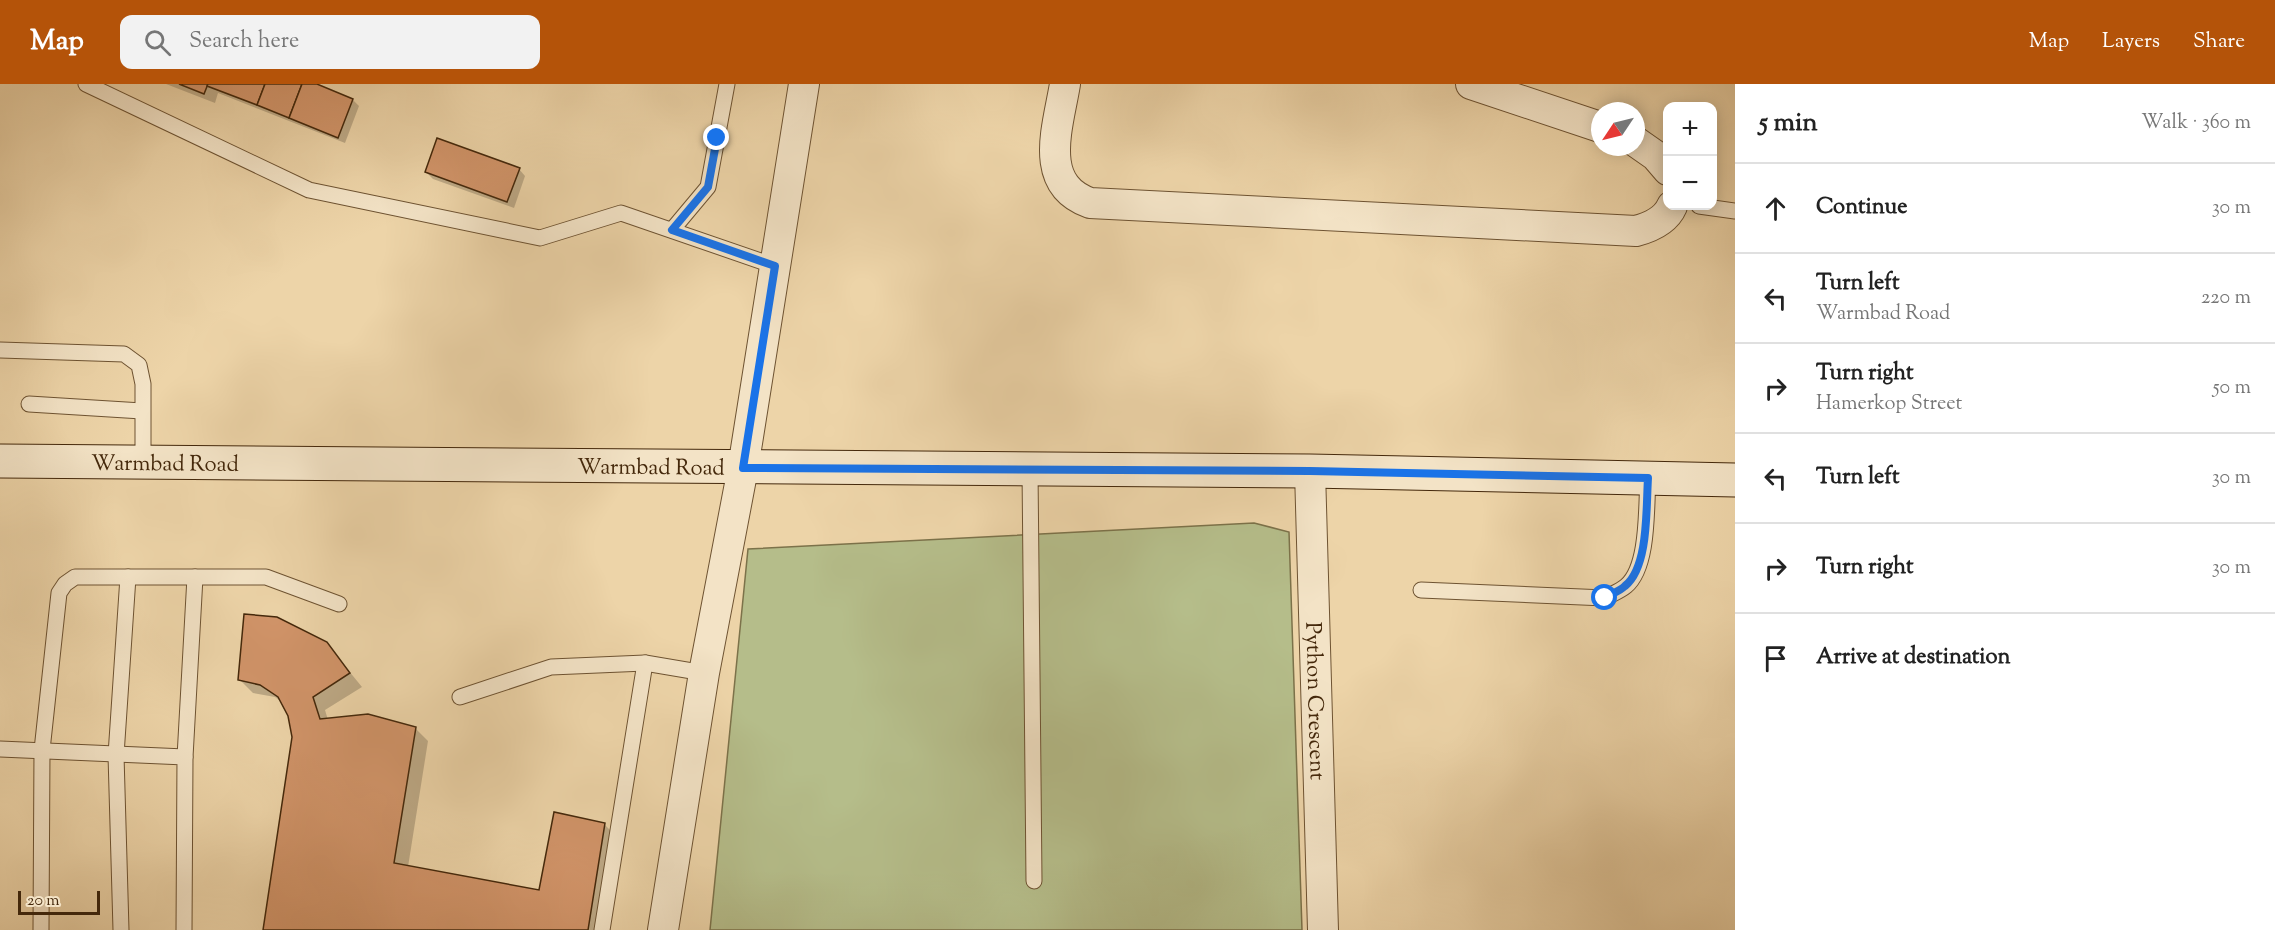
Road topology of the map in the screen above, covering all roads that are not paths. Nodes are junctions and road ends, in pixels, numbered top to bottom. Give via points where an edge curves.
1 (86, 84) edge
2 (727, 84) edge
3 (804, 84) edge
4 (1065, 84) edge
5 (1471, 84) edge
6 (1591, 124) edge
7 (1645, 148) edge
8 (1663, 164) edge
9 (1717, 208) edge
10 (1670, 210) edge
11 (1735, 211) edge
12 (672, 230) junction
13 (775, 266) junction
14 (0, 350) edge
15 (29, 404) dead end
16 (142, 411) junction
17 (0, 461) edge
18 (143, 462) junction
19 (743, 468) junction
20 (1030, 469) junction
21 (1310, 471) junction
22 (1648, 478) junction
23 (1735, 480) edge
24 (128, 577) junction
25 (195, 577) junction
26 (1421, 590) dead end
27 (339, 604) dead end
28 (645, 663) junction
29 (704, 673) junction
30 (460, 697) dead end
31 (0, 749) edge
32 (42, 750) junction
33 (116, 755) junction
34 (184, 757) junction
35 (1034, 881) dead end
36 (41, 930) edge
37 (121, 930) edge
38 (184, 930) edge
39 (602, 930) edge
40 (663, 930) edge
41 (1323, 930) edge

1 - 12 lane via 309,190 540,238 621,213
2 - 12 lane via 708,187
3 - 13 street
4 - 10 street via 1055,165 1068,190 1077,199 1090,203 1636,231 1651,227
5 - 6 street
7 - 8 street
9 - 11 lane
12 - 13 lane
13 - 19 street
14 - 16 lane via 124,354 139,365
15 - 16 lane
16 - 18 lane
17 - 18 street, Warmbad Road
18 - 19 street, Warmbad Road
19 - 20 street, Warmbad Road
19 - 29 street
20 - 21 street, Warmbad Road
20 - 35 lane
21 - 22 street, Warmbad Road
21 - 41 street, Python Crescent
22 - 23 street, Warmbad Road
22 - 26 lane via 1643,551 1636,571 1627,586 1605,598
24 - 25 lane
24 - 32 lane via 75,577 59,593
24 - 33 lane
25 - 27 lane via 266,577
25 - 34 lane
28 - 29 lane
28 - 30 lane via 551,667
28 - 39 lane
29 - 40 street
31 - 32 lane
32 - 33 lane
32 - 36 lane
33 - 34 lane
33 - 37 lane
34 - 38 lane

